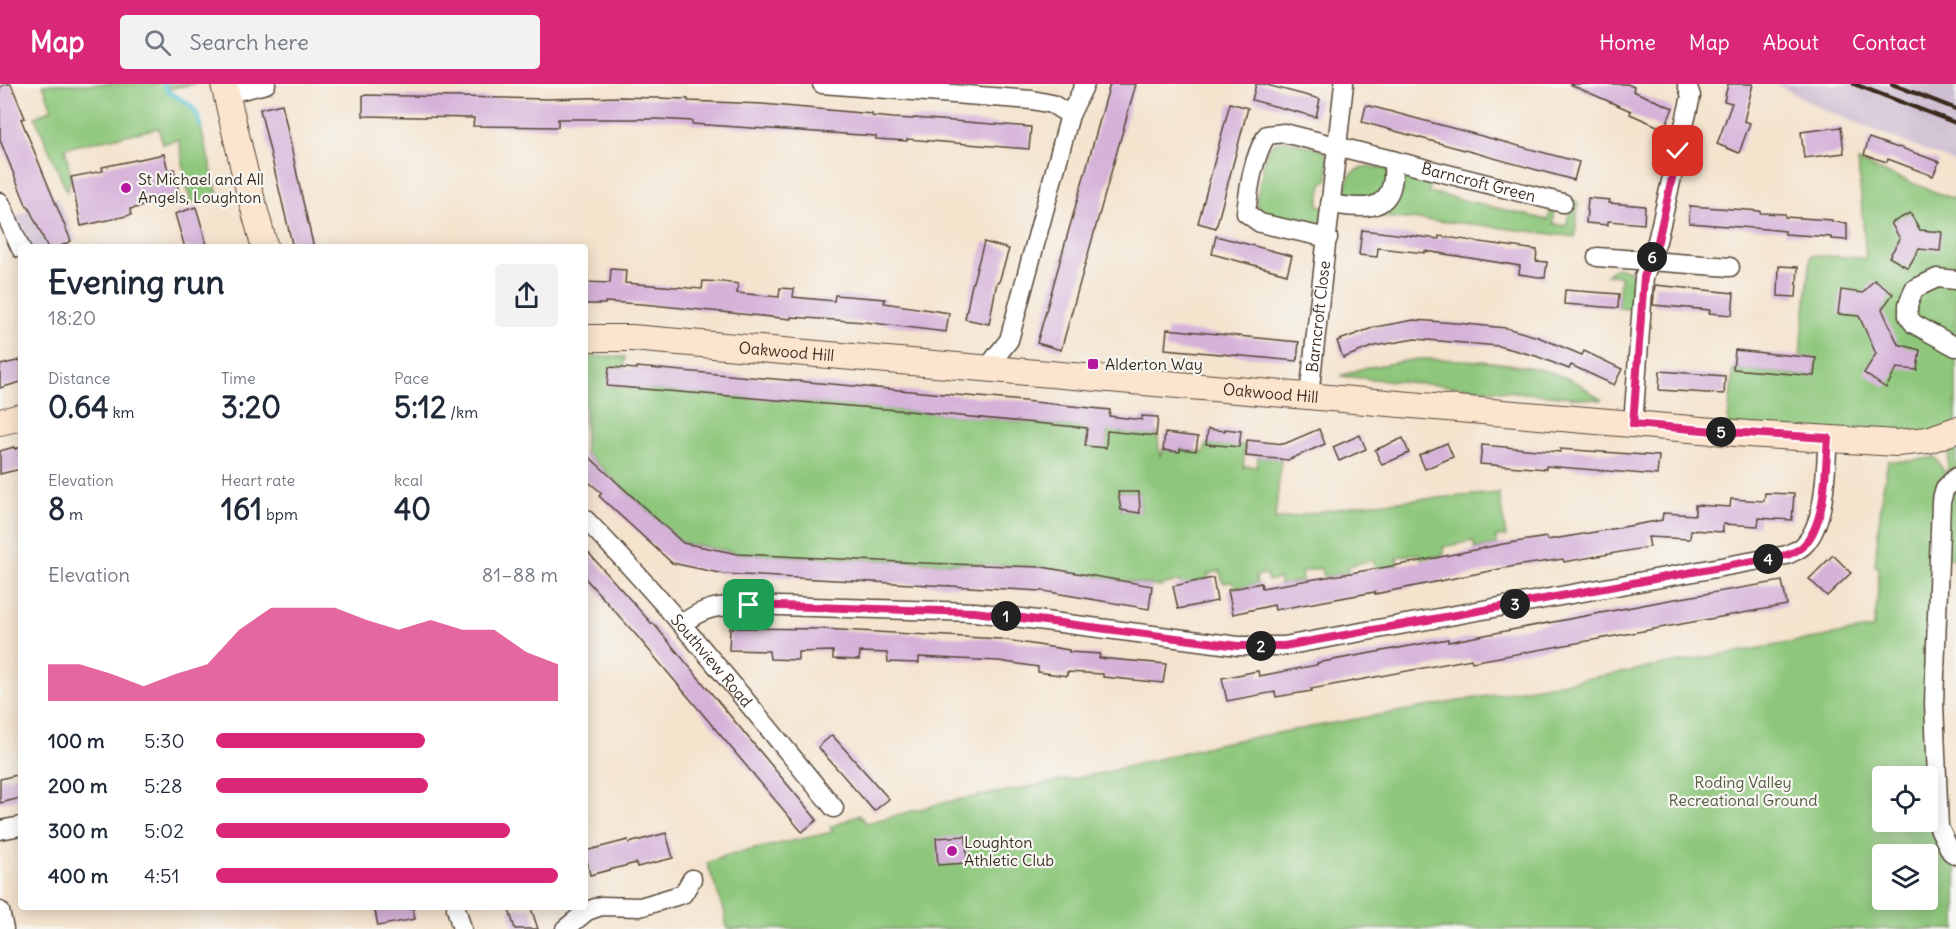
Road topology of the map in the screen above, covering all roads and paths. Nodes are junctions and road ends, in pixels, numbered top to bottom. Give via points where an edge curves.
1 (266, 84) edge
2 (822, 84) edge
3 (1085, 84) edge
4 (1344, 84) edge
5 (1687, 84) edge
6 (225, 89) edge
7 (1070, 115) junction
8 (1338, 147) junction
9 (1393, 160) junction
10 (0, 202) edge
11 (1563, 203) dead end
12 (1330, 204) junction
13 (1328, 238) junction
14 (19, 244) edge
15 (264, 244) edge
16 (1597, 257) dead end
17 (1650, 261) junction
18 (1730, 267) dead end
19 (1956, 280) edge
20 (588, 338) edge
21 (1956, 347) edge
22 (987, 368) junction
23 (1309, 396) junction
24 (18, 418) edge
25 (0, 422) edge
26 (1633, 424) junction
27 (1956, 429) edge
28 (1828, 438) junction
29 (1956, 477) edge
30 (588, 522) edge
31 (1947, 558) edge
32 (682, 624) junction
33 (1948, 794) edge
34 (834, 808) dead end
35 (18, 827) edge
36 (0, 830) edge
37 (1956, 855) edge
38 (692, 879) dead end
39 (457, 910) edge
40 (0, 911) edge
41 (4, 929) edge
42 (462, 929) edge
43 (565, 929) edge

1 - 6 street
2 - 7 street via 1032,99 1052,104
3 - 7 street
4 - 8 street, Barncroft Close
5 - 17 street via 1691,96
6 - 15 street
7 - 22 street via 1009,340
8 - 9 street, Barncroft Green
8 - 12 street, Barncroft Close
8 - 13 street, Barncroft Close via 1284,133 1267,135 1259,147 1246,213 1260,223
9 - 11 street, Barncroft Green
9 - 12 street via 1392,185 1380,204 1367,208
10 - 14 street
12 - 13 street, Barncroft Close
13 - 23 street, Barncroft Close
16 - 17 street
17 - 18 street
17 - 26 street via 1644,277
19 - 21 street via 1937,278 1914,289 1908,316 1914,324
20 - 22 street, Oakwood Hill via 632,338
22 - 23 street, Oakwood Hill
23 - 26 street, Oakwood Hill
24 - 25 street
26 - 28 street, Oakwood Hill
27 - 28 street, Oakwood Hill via 1928,440
28 - 32 street via 1816,524 1802,547 1787,555 1284,646 1238,646 963,612 724,606 706,609
29 - 31 street via 1945,488 1941,502
30 - 32 street, Southview Road
31 - 33 street via 1934,703
32 - 34 street, Southview Road
33 - 37 street via 1940,828
35 - 36 street
38 - 43 street via 683,894 640,906 601,906 587,911
39 - 42 street
40 - 41 street

